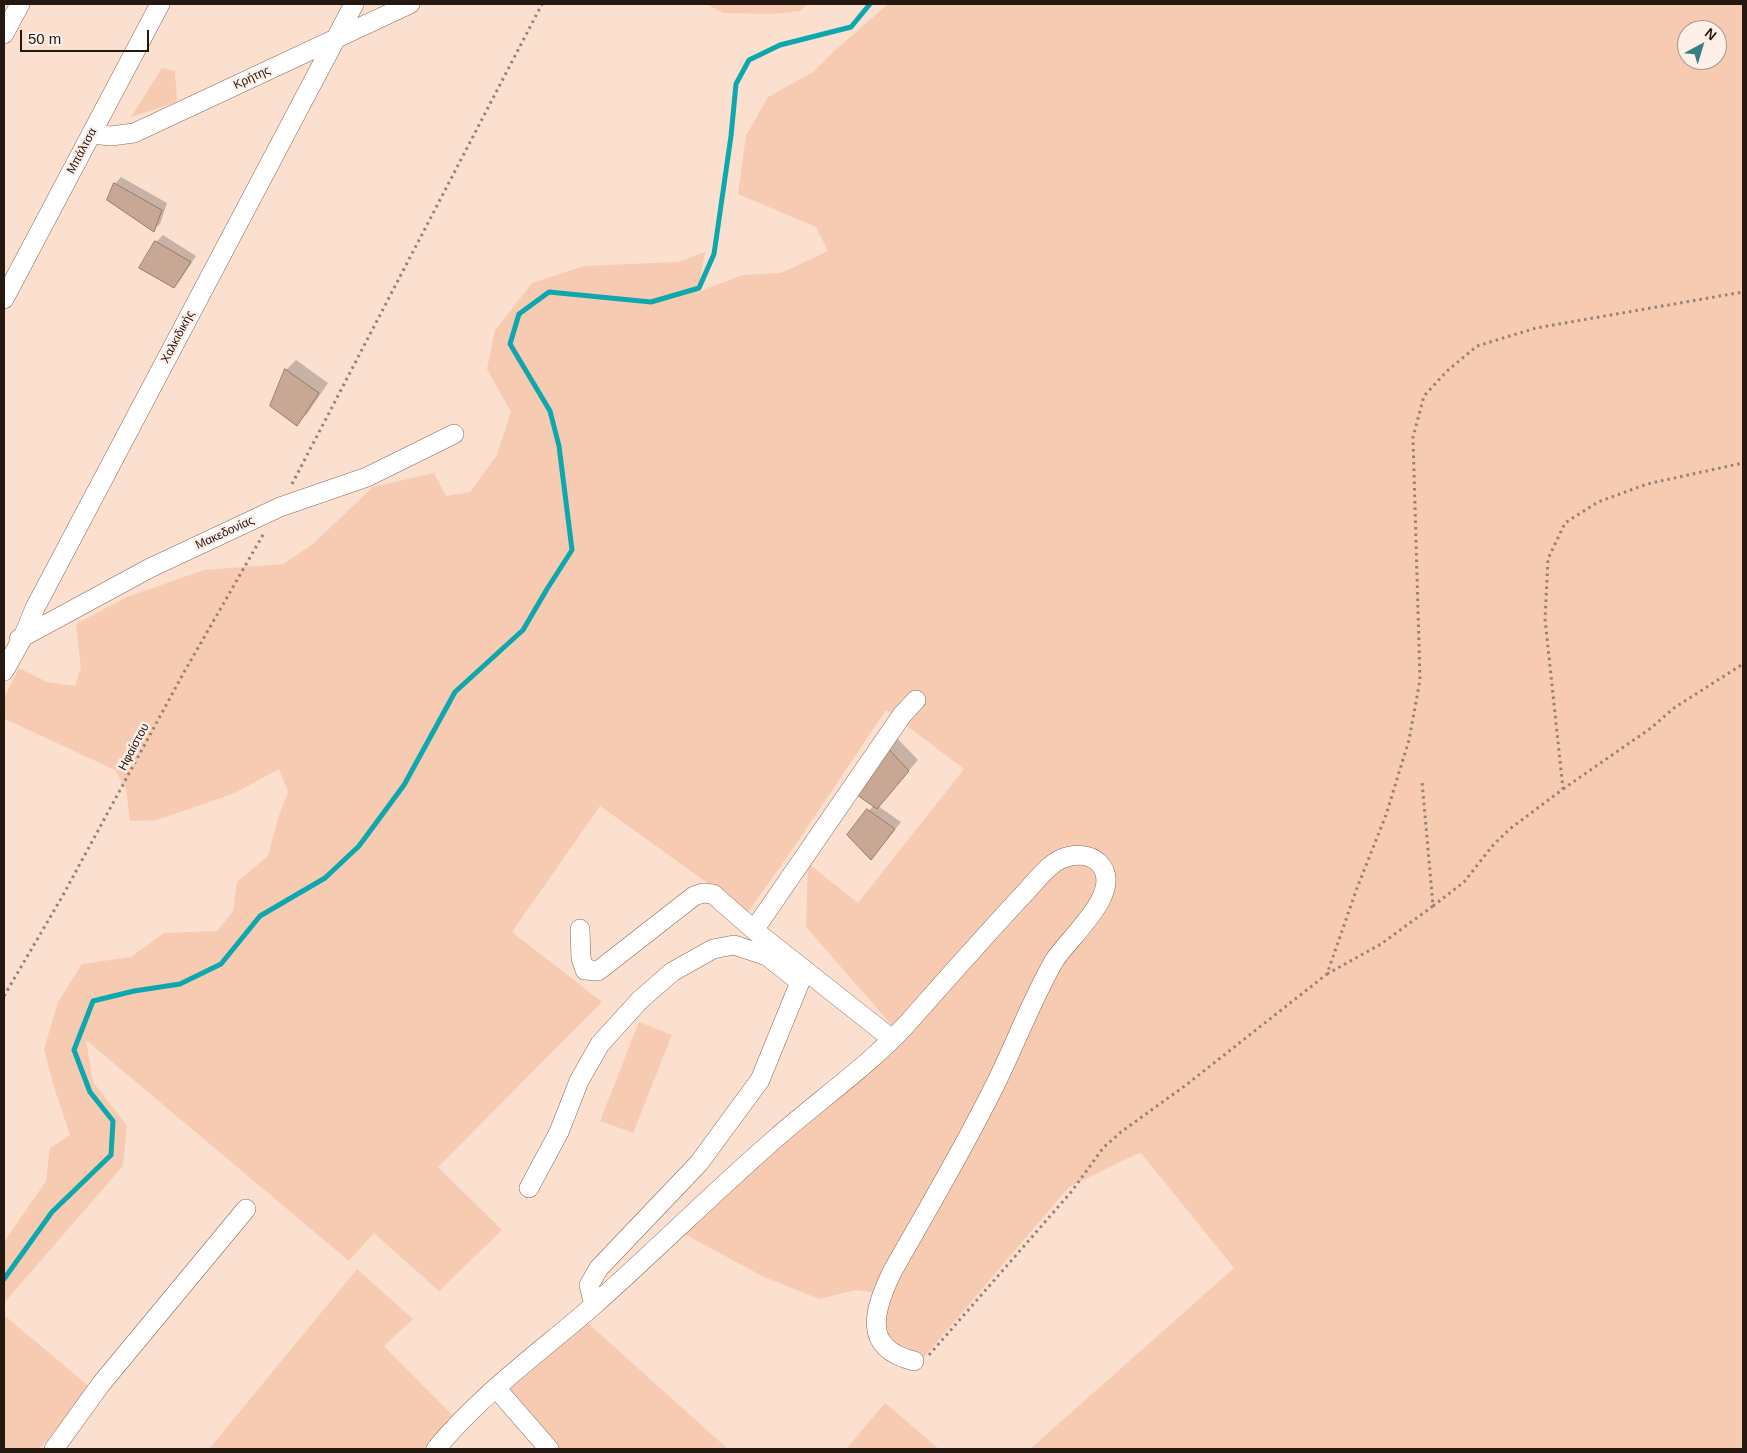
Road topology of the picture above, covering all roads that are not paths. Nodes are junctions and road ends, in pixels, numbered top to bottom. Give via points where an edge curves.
1 (20, 4) edge
2 (160, 4) edge
3 (354, 4) edge
4 (410, 4) edge
5 (4, 34) edge
6 (336, 38) junction
7 (91, 134) junction
8 (4, 299) edge
9 (454, 434) dead end
10 (23, 637) junction
11 (4, 646) edge
12 (4, 671) edge
13 (916, 700) dead end
14 (580, 929) dead end
15 (754, 930) junction
16 (800, 982) junction
17 (836, 1010) dead end
18 (892, 1039) junction
19 (529, 1188) dead end
20 (246, 1209) dead end
21 (594, 1305) junction
22 (914, 1361) road end
23 (496, 1388) junction
24 (54, 1449) edge
25 (436, 1449) edge
26 (549, 1449) edge

1 - 5 street
2 - 7 street, Μπάλτσα
3 - 6 street, Χαλκιδικής
4 - 6 street, Κρήτης
6 - 7 street, Κρήτης via 134,133
6 - 10 street, Χαλκιδικής via 35,608
7 - 8 street, Μπάλτσα
9 - 10 street, Μακεδονίας via 367,477 280,507 150,568
10 - 11 street, Μακεδονίας
10 - 12 street, Χαλκιδικής
13 - 15 street via 902,715
14 - 15 street via 581,958 585,970 598,971 694,896 703,893 713,894
15 - 18 street
16 - 17 street
16 - 19 street via 767,956 734,945 714,949 672,972 640,1000 600,1044
16 - 21 street via 760,1080 699,1163 600,1268 589,1285
18 - 21 street via 775,1139
18 - 22 street via 1057,860 1086,855 1102,866 1107,880 1104,895 1057,957 1039,988 992,1092 882,1292 876,1320 880,1342 896,1354
20 - 24 street via 102,1384
21 - 23 street
23 - 25 street via 452,1429
23 - 26 street

